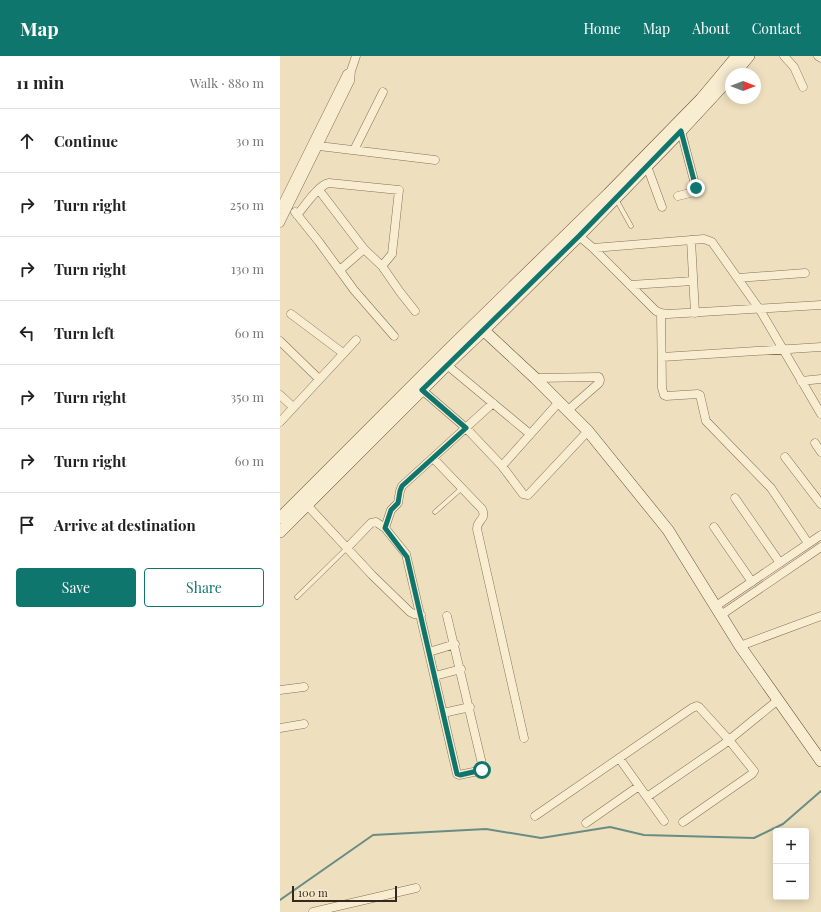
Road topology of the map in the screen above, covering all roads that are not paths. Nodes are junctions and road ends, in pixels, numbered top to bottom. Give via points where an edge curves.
1 (356, 56) edge
2 (737, 56) edge
3 (749, 56) edge
4 (784, 56) edge
5 (818, 56) edge
6 (821, 58) edge
7 (739, 68) edge
8 (351, 71) junction
9 (725, 82) edge
10 (803, 87) dead end
11 (382, 92) dead end
12 (704, 101) junction
13 (681, 131) junction
14 (319, 146) junction
15 (354, 150) junction
16 (435, 160) dead end
17 (646, 166) junction
18 (294, 189) junction
19 (319, 190) junction
20 (678, 196) dead end
21 (616, 198) junction
22 (289, 205) junction
23 (662, 207) dead end
24 (280, 209) edge
25 (297, 215) junction
26 (280, 223) edge
27 (631, 226) dead end
28 (579, 236) junction
29 (691, 240) junction
30 (593, 248) junction
31 (364, 249) junction
32 (382, 266) junction
33 (340, 270) junction
34 (805, 272) dead end
35 (738, 278) junction
36 (693, 281) junction
37 (630, 285) junction
38 (821, 305) edge
39 (760, 310) junction
40 (415, 311) dead end
41 (695, 313) junction
42 (291, 314) dead end
43 (661, 314) junction
44 (480, 327) junction
45 (394, 336) dead end
46 (356, 340) dead end
47 (280, 341) edge
48 (821, 347) edge
49 (784, 350) junction
50 (343, 353) junction
51 (662, 357) junction
52 (447, 365) junction
53 (535, 378) junction
54 (319, 379) junction
55 (821, 379) edge
56 (801, 381) junction
57 (422, 390) junction
58 (280, 395) edge
59 (558, 402) junction
60 (493, 403) junction
61 (293, 407) junction
62 (567, 411) junction
63 (821, 413) edge
64 (280, 422) edge
65 (466, 428) junction
66 (588, 431) junction
67 (530, 434) junction
68 (815, 443) dead end
69 (821, 452) edge
70 (785, 457) dead end
71 (433, 458) junction
72 (502, 466) junction
73 (462, 488) junction
74 (735, 498) dead end
75 (821, 504) edge
76 (307, 505) junction
77 (436, 512) dead end
78 (280, 518) edge
79 (714, 527) dead end
80 (385, 528) junction
81 (280, 532) edge
82 (821, 535) edge
83 (808, 543) junction
84 (821, 547) edge
85 (347, 548) junction
86 (791, 555) junction
87 (780, 563) junction
88 (797, 563) junction
89 (752, 582) junction
90 (297, 597) dead end
91 (718, 611) junction
92 (421, 615) junction
93 (447, 616) dead end
94 (821, 616) edge
95 (737, 641) junction
96 (455, 644) junction
97 (429, 652) junction
98 (461, 669) junction
99 (435, 676) junction
100 (304, 687) dead end
101 (280, 690) edge
102 (778, 700) junction
103 (470, 707) junction
104 (443, 713) junction
105 (304, 724) dead end
106 (280, 728) edge
107 (524, 738) dead end
108 (729, 740) junction
109 (620, 758) junction
110 (821, 761) edge
111 (639, 786) junction
112 (647, 797) junction
113 (535, 816) dead end
114 (664, 821) dead end
115 (682, 822) dead end
116 (586, 823) dead end
117 (416, 888) dead end
118 (313, 912) edge

1 - 8 street
2 - 12 main road
3 - 7 main road
4 - 10 street via 794,67
5 - 6 street
8 - 14 street via 350,81
8 - 18 street via 347,74
9 - 12 main road
11 - 15 street
12 - 13 main road
12 - 44 main road via 608,194
13 - 17 main road
13 - 20 street via 696,190
14 - 15 street
14 - 18 street
15 - 16 street
17 - 21 main road
17 - 23 street
18 - 22 street
18 - 24 street
19 - 25 street
19 - 31 street
19 - 32 street via 329,183 399,190 392,254
21 - 27 lane
21 - 28 main road
22 - 25 street
22 - 26 street
25 - 33 street
28 - 30 street
28 - 44 main road
29 - 30 street
29 - 35 street via 704,239 712,242
29 - 36 street
30 - 37 street
31 - 32 street
31 - 33 street
32 - 40 street
33 - 45 street
34 - 35 street
35 - 39 street
36 - 37 street
36 - 41 street
37 - 43 street
38 - 39 street
39 - 41 street
39 - 49 street
41 - 43 street
42 - 50 street
43 - 51 street
44 - 52 main road
44 - 53 main road
44 - 78 main road
46 - 50 street
47 - 54 street
48 - 49 street
49 - 51 street
49 - 56 street
50 - 54 street
51 - 83 street via 664,395 700,395 706,421 771,488
52 - 57 main road
52 - 60 street
53 - 59 main road
53 - 62 street via 598,377 599,383
54 - 61 street
55 - 56 street
56 - 63 street
57 - 65 street
57 - 76 main road
58 - 61 street
59 - 62 main road
59 - 67 street
60 - 65 street
60 - 67 street
61 - 64 street
62 - 66 main road
65 - 71 street
65 - 72 street
66 - 72 street via 528,495 524,494
66 - 91 main road via 668,530
67 - 72 street
68 - 69 street
70 - 75 street
71 - 73 street
71 - 80 street via 401,488 398,503 391,510
73 - 77 lane
73 - 107 street via 484,513 477,529
74 - 87 street
76 - 81 main road
76 - 85 street
79 - 89 street
80 - 85 street via 376,522 372,523
80 - 92 street via 406,554
82 - 83 street
83 - 86 street
84 - 88 street
85 - 90 lane
85 - 92 street via 410,612
86 - 87 street
86 - 88 street
87 - 89 street
88 - 91 street
89 - 91 street
91 - 95 main road
92 - 97 street
93 - 96 street
94 - 95 street
95 - 102 main road
96 - 97 street
96 - 98 street
97 - 99 street
98 - 99 street
98 - 103 street
99 - 104 street
100 - 101 street
102 - 108 street
102 - 110 main road
103 - 104 street
103 - 104 street via 484,768 460,775 457,774
105 - 106 street
108 - 109 street via 697,706
108 - 112 street
108 - 115 street via 753,768 753,772
109 - 111 street
109 - 113 street
111 - 112 street
111 - 116 street
112 - 114 street
117 - 118 street

